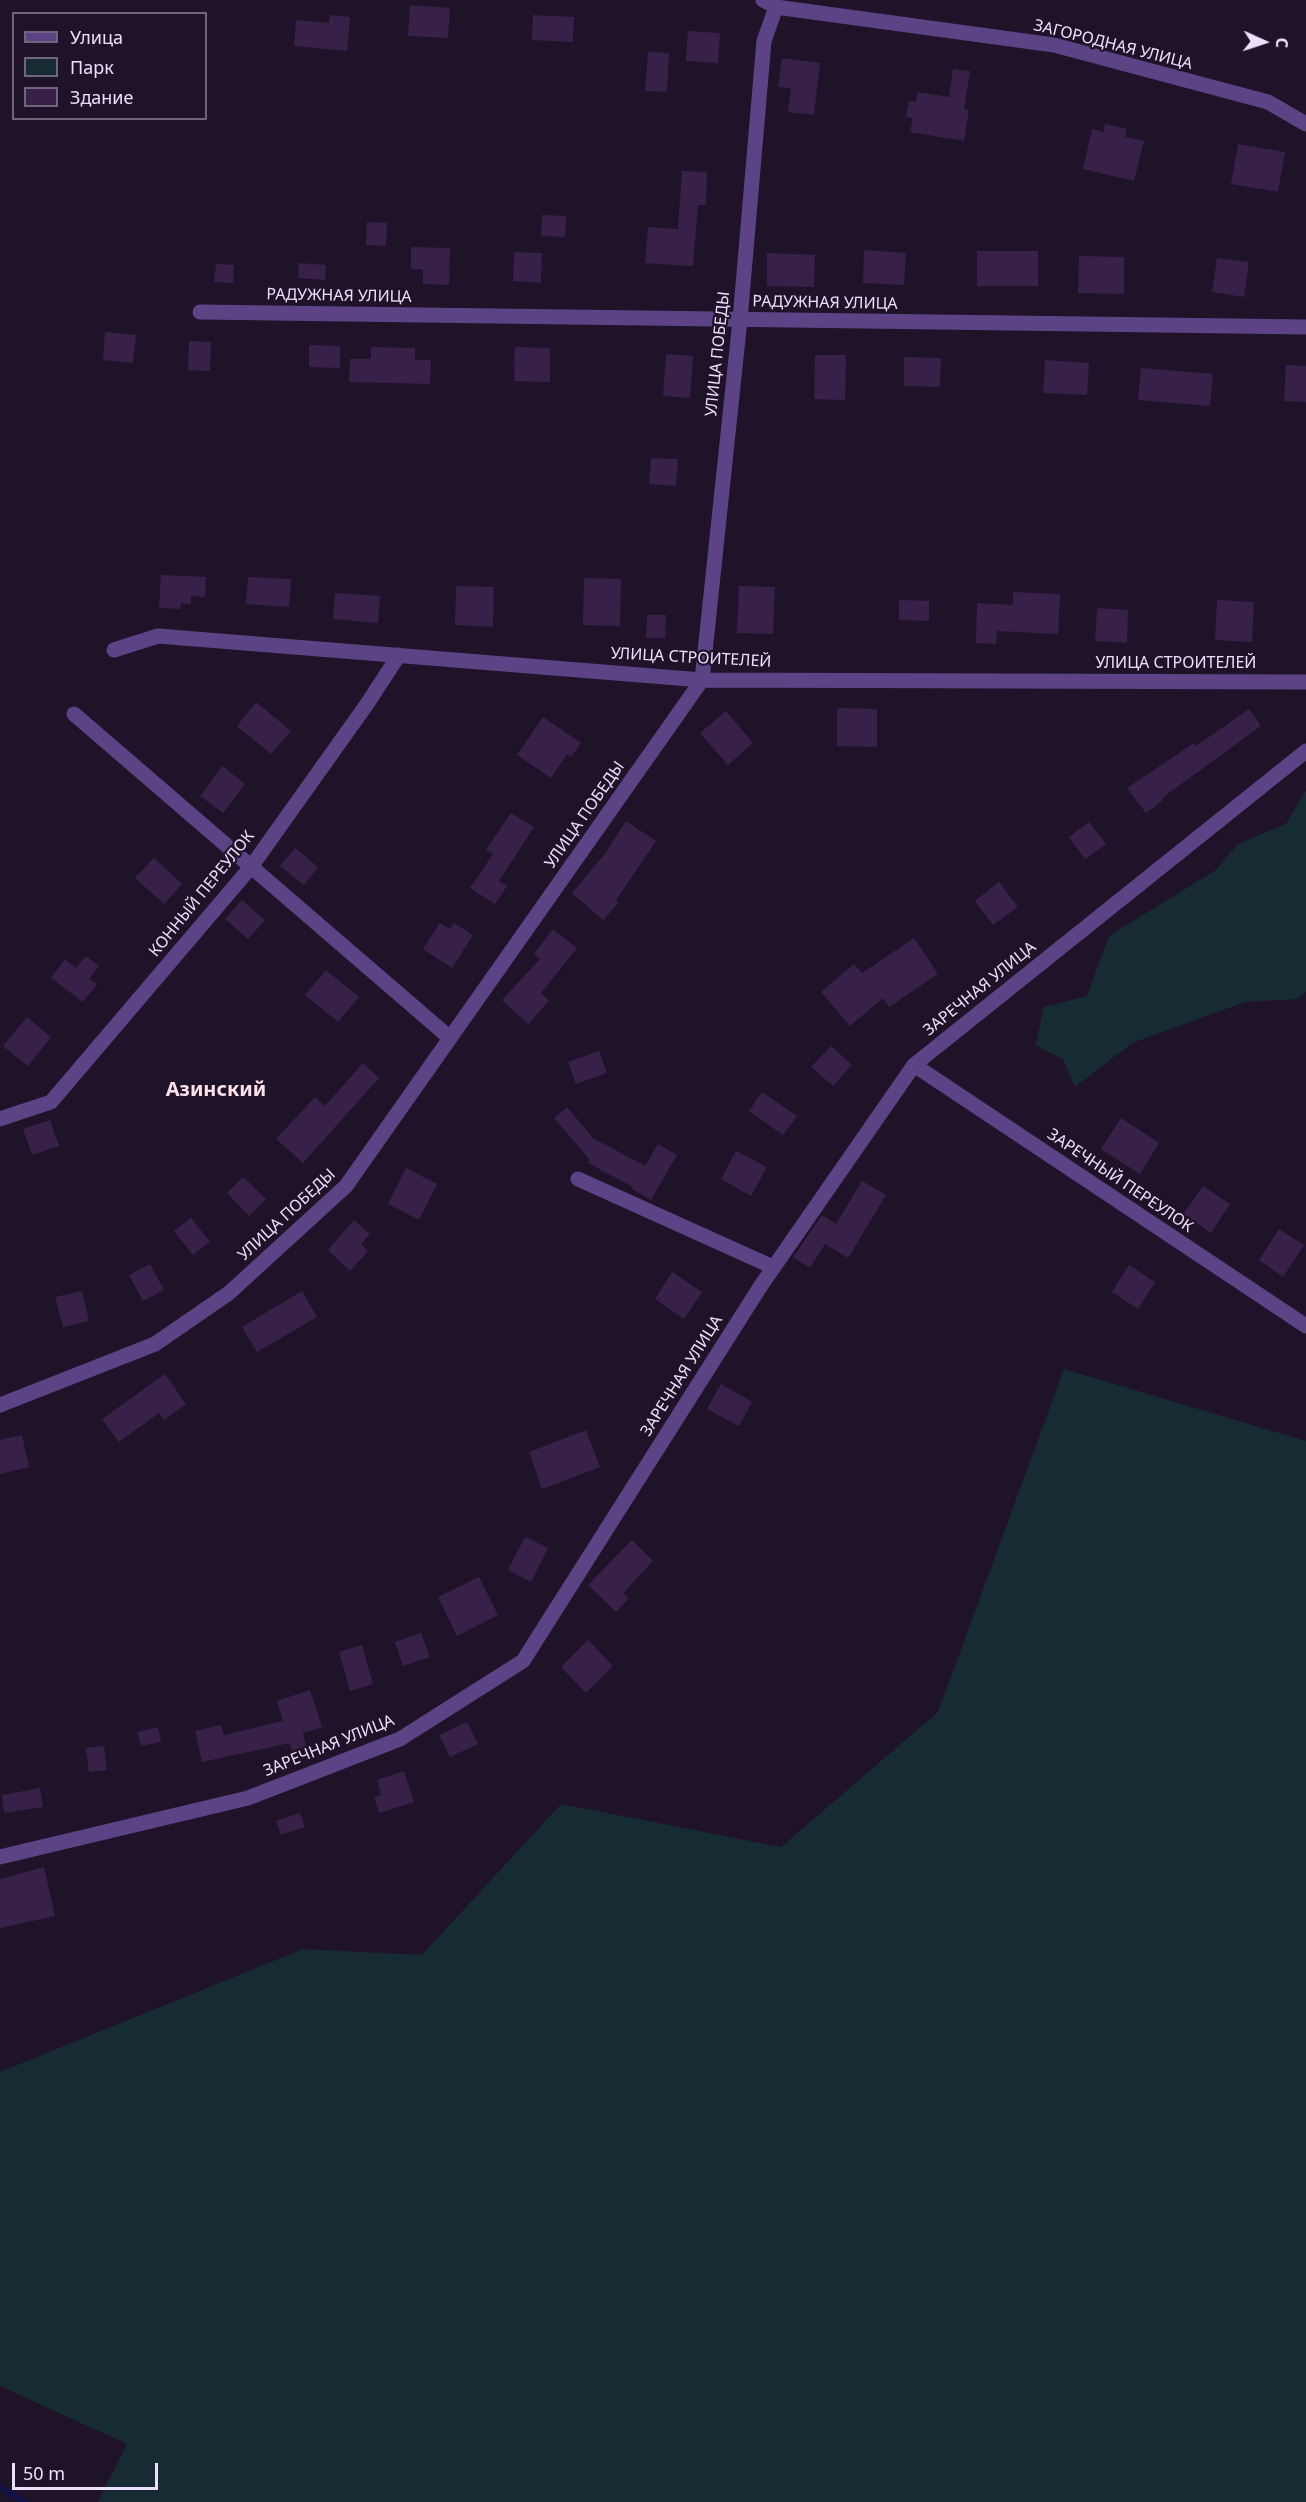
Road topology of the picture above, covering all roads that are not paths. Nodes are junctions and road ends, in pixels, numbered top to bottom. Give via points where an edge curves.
1 (769, 3) edge
2 (1306, 124) edge
3 (200, 312) dead end
4 (740, 320) junction
5 (1306, 327) edge
6 (114, 650) dead end
7 (399, 655) junction
8 (702, 680) junction
9 (1306, 682) edge
10 (74, 714) dead end
11 (1306, 751) edge
12 (251, 867) junction
13 (450, 1038) junction
14 (914, 1065) junction
15 (0, 1119) edge
16 (578, 1179) dead end
17 (773, 1267) junction
18 (1306, 1326) edge
19 (0, 1406) edge
20 (0, 1857) edge

1 - 2 street, ЗАГОРОДНАЯ УЛИЦА via 1054,45 1268,102
1 - 4 street, УЛИЦА ПОБЕДЫ
3 - 4 street, РАДУЖНАЯ УЛИЦА
4 - 5 street, РАДУЖНАЯ УЛИЦА
4 - 8 street, УЛИЦА ПОБЕДЫ
6 - 7 street, УЛИЦА СТРОИТЕЛЕЙ via 158,636
7 - 8 street, УЛИЦА СТРОИТЕЛЕЙ
7 - 12 street, КОННЫЙ ПЕРЕУЛОК
8 - 9 street, УЛИЦА СТРОИТЕЛЕЙ
8 - 13 street, УЛИЦА ПОБЕДЫ
10 - 12 street
11 - 14 street, ЗАРЕЧНАЯ УЛИЦА
12 - 13 street
12 - 15 street, КОННЫЙ ПЕРЕУЛОК via 51,1102
13 - 19 street, УЛИЦА ПОБЕДЫ via 346,1186 229,1293 155,1344
14 - 17 street, ЗАРЕЧНАЯ УЛИЦА
14 - 18 street, ЗАРЕЧНЫЙ ПЕРЕУЛОК
16 - 17 street
17 - 20 street, ЗАРЕЧНАЯ УЛИЦА via 523,1660 400,1739 248,1798

